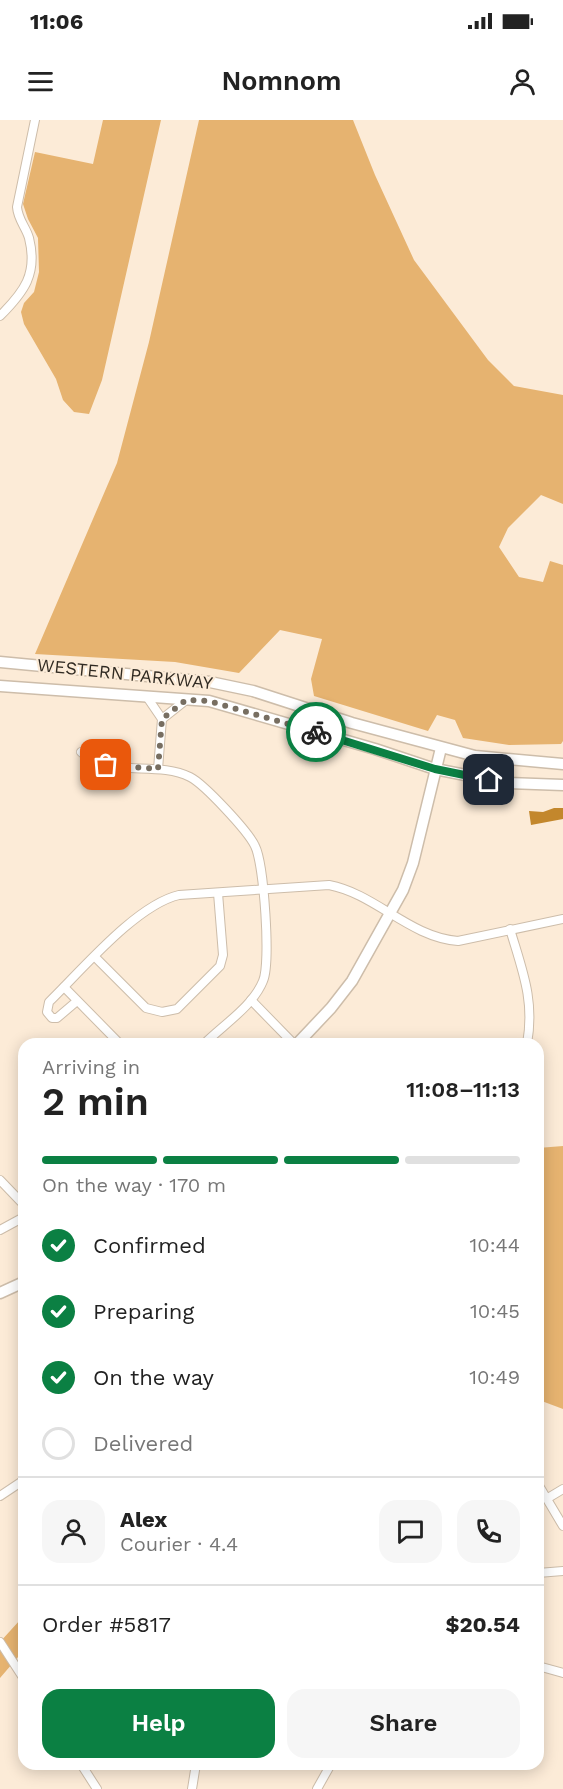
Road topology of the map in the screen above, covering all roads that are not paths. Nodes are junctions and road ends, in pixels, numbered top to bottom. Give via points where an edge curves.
1 (35, 120) edge
2 (0, 316) edge
3 (0, 662) edge
4 (0, 686) edge
5 (147, 697) junction
6 (186, 700) junction
7 (162, 719) junction
8 (441, 748) junction
9 (81, 752) dead end
10 (563, 764) edge
11 (158, 769) junction
12 (435, 769) junction
13 (563, 784) edge
14 (262, 890) junction
15 (218, 893) junction
16 (388, 914) junction
17 (563, 919) edge
18 (510, 929) junction
19 (95, 957) junction
20 (64, 987) junction
21 (251, 1000) junction
22 (77, 1001) junction
23 (114, 1038) edge
24 (210, 1038) edge
25 (290, 1038) edge
26 (302, 1038) edge
27 (528, 1038) edge
28 (0, 1180) edge
29 (18, 1198) edge
30 (18, 1220) edge
31 (0, 1230) edge
32 (18, 1285) edge
33 (0, 1293) edge
34 (18, 1484) edge
35 (563, 1489) edge
36 (544, 1492) edge
37 (0, 1496) edge
38 (548, 1498) junction
39 (563, 1526) edge
40 (563, 1571) edge
41 (544, 1573) edge
42 (0, 1642) edge
43 (544, 1668) edge
44 (18, 1669) edge
45 (563, 1673) edge
46 (85, 1770) edge
47 (195, 1770) edge
48 (327, 1770) edge
49 (97, 1789) edge
50 (192, 1789) edge
51 (317, 1789) edge

1 - 2 street via 17,207 28,236 29,280 20,296
3 - 8 main road, WESTERN PARKWAY via 210,682 253,691
4 - 5 main road, WESTERN PARKWAY
5 - 6 main road, WESTERN PARKWAY
5 - 7 street
6 - 7 street
6 - 12 main road, WESTERN PARKWAY via 209,701
7 - 11 street
8 - 10 main road, WESTERN PARKWAY via 514,761
8 - 12 main road
9 - 11 street via 90,761 102,764
11 - 14 street via 197,782 249,836 256,848
12 - 13 main road, WESTERN PARKWAY via 506,783
12 - 16 main road via 413,863
14 - 15 street
14 - 16 street via 335,886
14 - 21 street via 267,971
15 - 19 street via 179,895 154,904
15 - 19 street via 223,955 220,966 177,1009 162,1012 146,1008
16 - 18 street via 441,940 458,941
16 - 26 main road via 352,981
17 - 18 street
18 - 27 street via 530,994
19 - 20 street
20 - 22 street
20 - 22 street via 46,1005 49,1016 57,1018
21 - 24 street
21 - 25 street
22 - 23 street
28 - 29 street
30 - 31 street
32 - 33 main road
34 - 37 street
35 - 38 street
36 - 38 street
38 - 39 street
40 - 41 street
42 - 44 street
43 - 45 street
46 - 49 street
47 - 50 street
48 - 51 street

